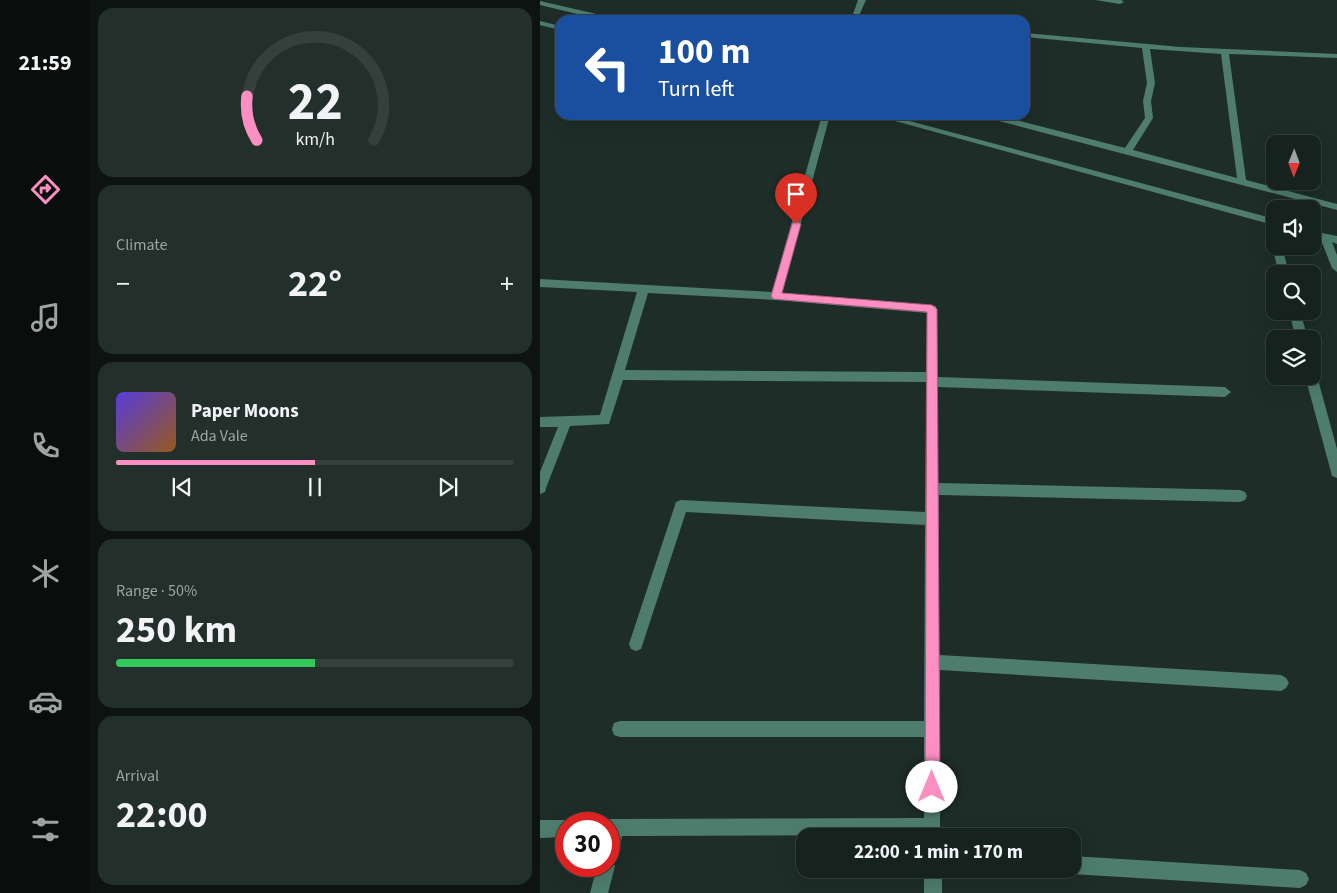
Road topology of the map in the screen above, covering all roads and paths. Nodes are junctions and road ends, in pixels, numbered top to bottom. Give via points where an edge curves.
1 (862, 0) edge
2 (1099, 0) edge
3 (1120, 2) dead end
4 (540, 3) edge
5 (590, 15) edge
6 (856, 15) edge
7 (540, 23) edge
8 (555, 27) edge
9 (1030, 36) edge
10 (1146, 48) junction
11 (1225, 52) junction
12 (1337, 56) edge
13 (825, 120) edge
14 (896, 120) edge
15 (1007, 120) edge
16 (1128, 151) junction
17 (1242, 183) junction
18 (1337, 207) edge
19 (1266, 220) edge
20 (1321, 236) edge
21 (1325, 237) junction
22 (1337, 240) edge
23 (1337, 268) edge
24 (540, 283) edge
25 (643, 290) junction
26 (776, 296) junction
27 (619, 375) junction
28 (932, 379) junction
29 (1314, 385) edge
30 (1225, 392) dead end
31 (540, 422) edge
32 (566, 422) junction
33 (1337, 472) edge
34 (540, 488) edge
35 (932, 489) junction
36 (1240, 496) dead end
37 (932, 519) junction
38 (636, 644) dead end
39 (932, 662) junction
40 (1281, 683) dead end
41 (620, 729) dead end
42 (932, 729) junction
43 (620, 828) edge
44 (932, 828) edge
45 (540, 829) edge
46 (555, 829) edge
47 (796, 830) edge
48 (1081, 866) edge
49 (603, 877) edge
50 (932, 878) edge
51 (1300, 878) dead end
52 (599, 893) edge
53 (932, 893) edge

1 - 6 street
2 - 3 street
4 - 5 street
7 - 8 street
9 - 10 street
10 - 11 street
10 - 16 street via 1151,83 1149,118
11 - 12 street
11 - 17 street
13 - 26 street
14 - 19 street
15 - 16 street
16 - 17 street
17 - 18 street
20 - 21 street
21 - 22 street
21 - 23 street
24 - 25 street
25 - 26 street
25 - 27 street
26 - 28 street via 932,309
27 - 28 street
27 - 32 street via 605,420
28 - 30 street
28 - 35 street
29 - 33 street
31 - 32 street
32 - 34 street
35 - 36 street
35 - 37 street
37 - 38 street via 680,506
37 - 39 street
39 - 40 street
39 - 42 street
41 - 42 street
42 - 44 street
43 - 47 street
45 - 46 street
48 - 51 street
49 - 52 street
50 - 53 street

